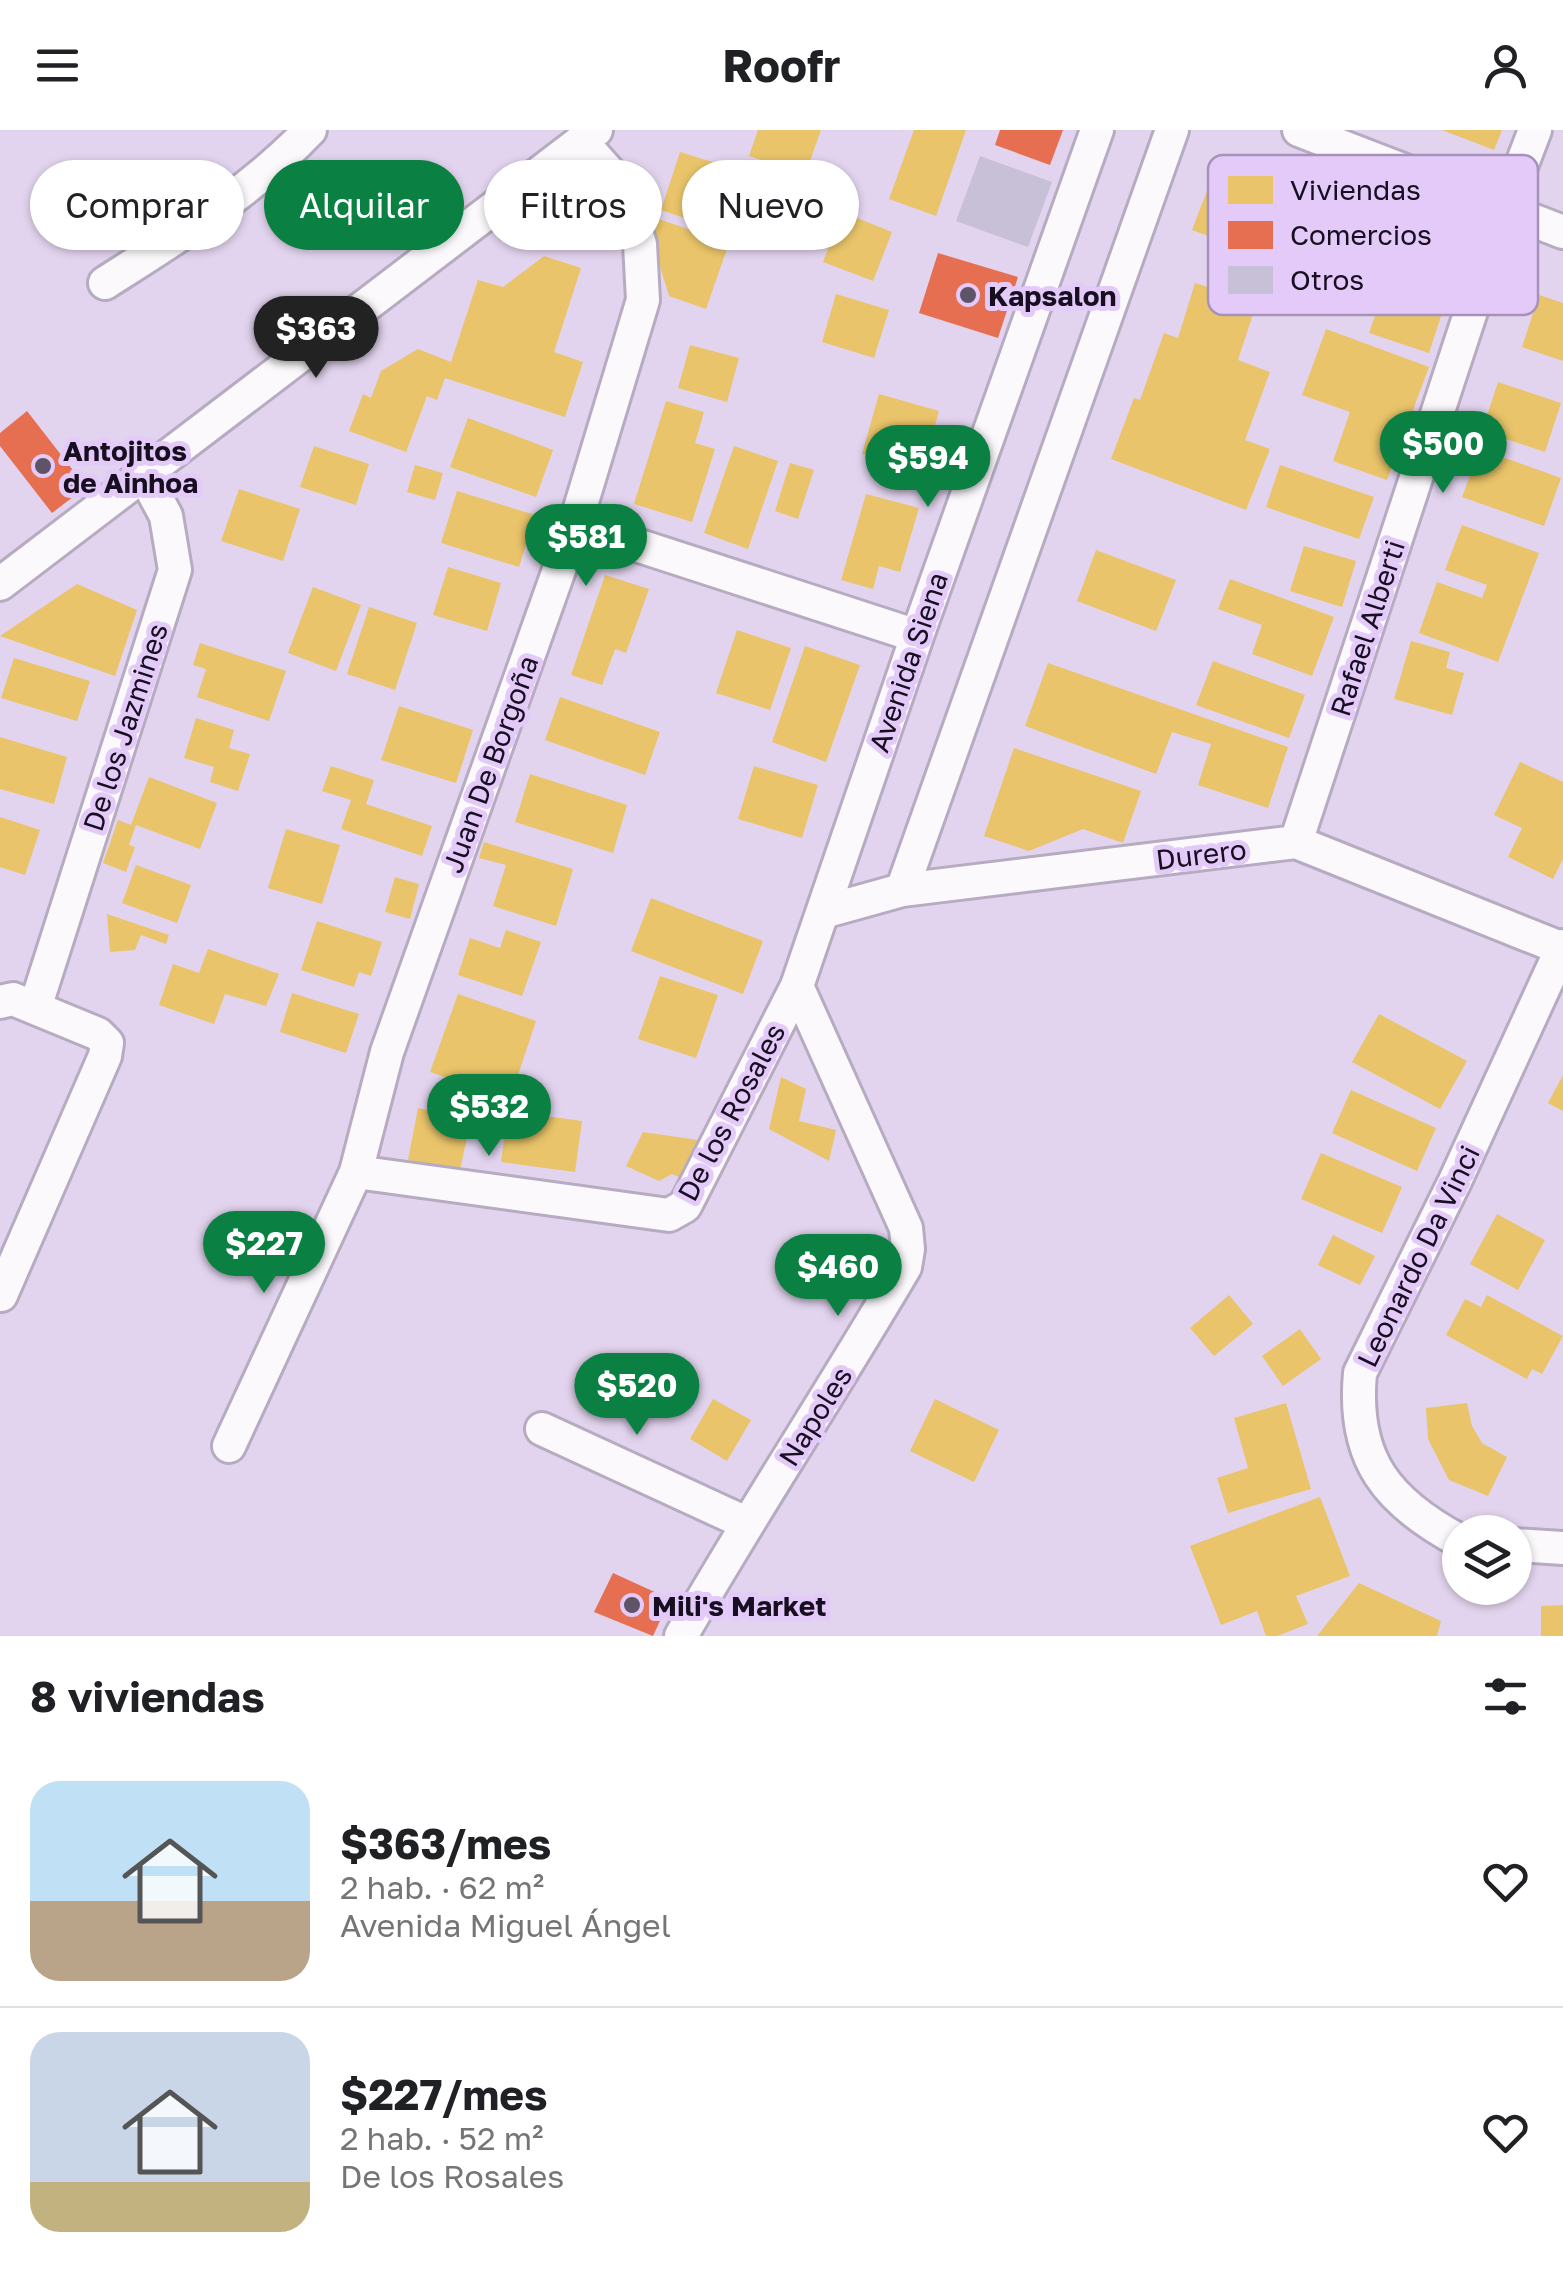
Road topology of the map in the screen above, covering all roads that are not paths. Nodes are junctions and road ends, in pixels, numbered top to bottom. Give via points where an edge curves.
1 (310, 130) edge
2 (1097, 130) edge
3 (1172, 130) edge
4 (1299, 130) edge
5 (1535, 130) edge
6 (589, 136) edge
7 (1362, 155) edge
8 (1525, 155) edge
9 (1538, 223) edge
10 (1563, 232) edge
11 (105, 283) dead end
12 (1470, 315) edge
13 (143, 473) junction
14 (576, 524) junction
15 (0, 584) edge
16 (916, 636) junction
17 (1296, 842) junction
18 (902, 890) junction
19 (822, 912) junction
20 (1563, 948) edge
21 (797, 986) junction
22 (40, 996) junction
23 (0, 1002) edge
24 (356, 1172) junction
25 (0, 1295) edge
26 (542, 1429) dead end
27 (229, 1446) dead end
28 (746, 1523) junction
29 (1442, 1532) edge
30 (1532, 1547) edge
31 (1563, 1548) edge
32 (680, 1636) edge

1 - 11 street via 252,184
2 - 16 street, Avenida Siena
3 - 18 street
4 - 7 street
5 - 8 street, Rafael Alberti
6 - 13 street
6 - 14 street, Juan De Borgoña via 622,187 640,244 643,300
9 - 10 street
12 - 17 street, Rafael Alberti
13 - 15 street
13 - 22 street, De los Jazmines via 166,516 175,570
14 - 16 street
14 - 24 street, Juan De Borgoña via 387,1052
16 - 19 street, Avenida Siena
17 - 18 street, Durero
17 - 20 street, Durero
18 - 19 street, Durero
19 - 21 street
20 - 29 street, Leonardo Da Vinci via 1360,1374 1357,1408 1366,1449 1388,1490
21 - 24 street, De los Rosales via 686,1206 668,1215
21 - 28 street, Napoles via 906,1228 908,1249 905,1267 826,1402
22 - 23 street
22 - 25 street via 107,1043
24 - 27 street
26 - 28 street
28 - 32 street, Napoles
30 - 31 street

